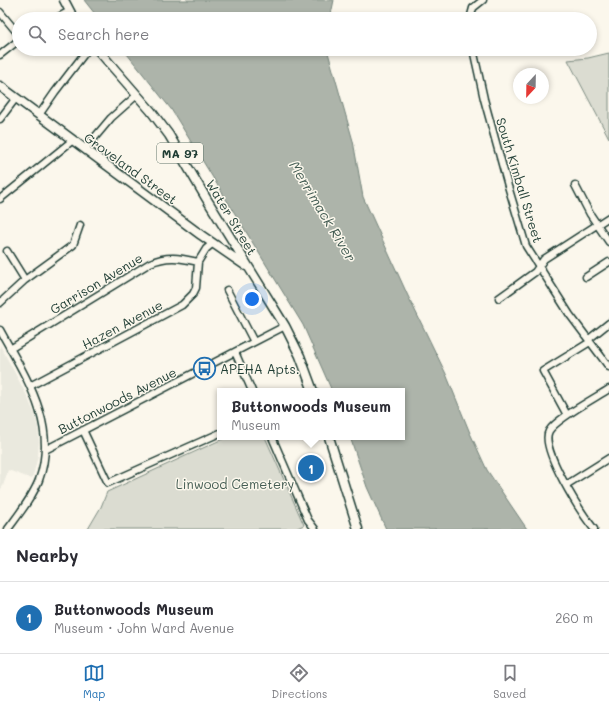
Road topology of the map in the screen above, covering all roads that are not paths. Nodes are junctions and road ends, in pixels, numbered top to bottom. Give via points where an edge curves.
1 (64, 0) edge
2 (483, 0) edge
3 (70, 11) edge
4 (0, 12) edge
5 (472, 12) edge
6 (12, 27) edge
7 (12, 46) edge
8 (0, 55) edge
9 (82, 56) edge
10 (103, 56) edge
11 (475, 56) edge
12 (0, 86) edge
13 (137, 95) junction
14 (16, 98) junction
15 (39, 115) junction
16 (0, 119) edge
17 (73, 140) junction
18 (85, 149) junction
19 (575, 185) dead end
20 (0, 199) edge
21 (609, 216) edge
22 (80, 225) dead end
23 (598, 225) junction
24 (609, 242) edge
25 (213, 243) junction
26 (7, 251) dead end
27 (198, 262) junction
28 (609, 262) edge
29 (539, 266) junction
30 (248, 268) junction
31 (586, 277) dead end
32 (25, 280) junction
33 (227, 290) dead end
34 (499, 298) dead end
35 (0, 303) edge
36 (609, 323) edge
37 (285, 326) junction
38 (0, 330) edge
39 (589, 340) junction
40 (254, 342) junction
41 (10, 349) junction
42 (236, 352) junction
43 (609, 367) edge
44 (30, 386) junction
45 (251, 388) edge
46 (312, 388) edge
47 (609, 389) edge
48 (567, 416) junction
49 (82, 430) junction
50 (217, 435) edge
51 (273, 440) edge
52 (330, 440) edge
53 (45, 450) junction
54 (609, 458) edge
55 (566, 485) junction
56 (8, 529) edge
57 (315, 529) edge
58 (358, 529) edge
59 (594, 529) edge

1 - 3 main road
2 - 5 street via 473,8
4 - 6 street
7 - 8 street
9 - 15 street
10 - 13 main road, Water Street / MA 97
11 - 29 street, South Kimball Street via 484,100 521,232 526,246
12 - 14 main road, Groveland Street
13 - 18 street via 111,118
13 - 30 main road, Water Street / MA 97 via 168,135
14 - 15 main road, Groveland Street
14 - 16 street
15 - 17 main road, Groveland Street
17 - 18 main road, Groveland Street
17 - 20 street
18 - 25 main road, Groveland Street
19 - 23 street
21 - 23 street
22 - 32 street via 73,245
23 - 24 street
23 - 29 street via 544,260
25 - 27 street
25 - 30 main road, Groveland Street
26 - 32 street
27 - 41 street, Garrison Avenue via 169,257 150,263
27 - 44 street, Hazen Avenue via 196,288 182,305
28 - 31 street
29 - 34 street via 535,272
29 - 39 street, South Kimball Street via 570,316
30 - 37 main road, Water Street / MA 97
32 - 35 street
33 - 40 street
36 - 39 street
37 - 40 street, Buttonwoods Avenue
37 - 46 main road, Water Street / MA 97
38 - 41 street
39 - 43 street, South Kimball Street
39 - 48 street via 543,371
40 - 42 street, Buttonwoods Avenue
41 - 44 street
42 - 45 street
42 - 49 street, Buttonwoods Avenue
44 - 53 street via 45,430
47 - 48 street
48 - 55 street via 547,434 549,448
49 - 50 street via 108,483
49 - 53 street, Buttonwoods Avenue
51 - 57 street via 308,520
52 - 58 main road
53 - 56 street via 38,481
54 - 55 street
55 - 59 street

